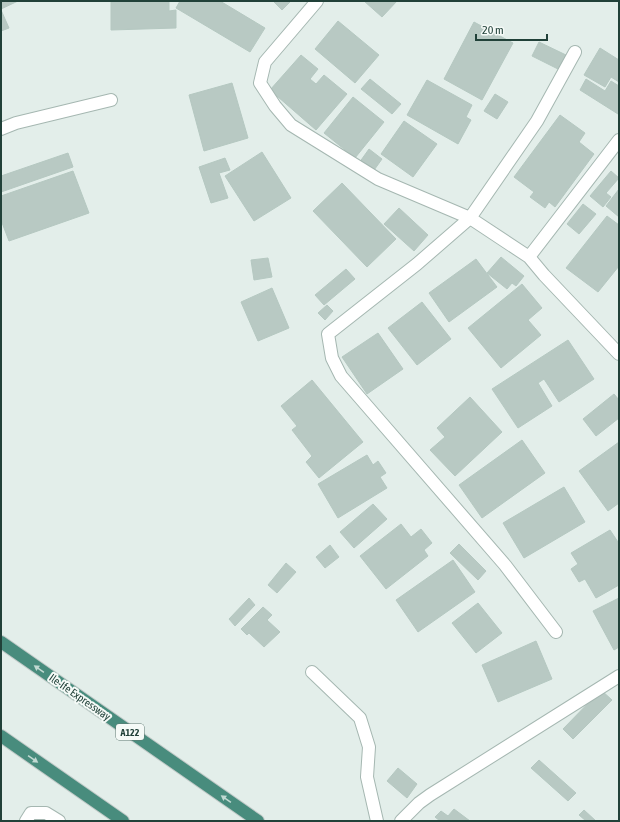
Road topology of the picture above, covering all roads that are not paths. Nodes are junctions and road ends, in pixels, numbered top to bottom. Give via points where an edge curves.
1 (317, 1) edge
2 (575, 52) dead end
3 (111, 100) dead end
4 (1, 129) edge
5 (619, 140) edge
6 (470, 218) junction
7 (529, 257) junction
8 (619, 354) edge
9 (556, 632) dead end
10 (1, 642) edge
11 (312, 672) dead end
12 (619, 676) edge
13 (1, 736) edge
14 (26, 821) edge
15 (60, 821) edge
16 (123, 821) edge
17 (258, 821) edge
18 (376, 821) edge
19 (401, 821) edge

1 - 6 street via 265,62 260,83 275,106 291,125 378,179
2 - 6 street via 537,121
3 - 4 street
5 - 7 street
6 - 7 street
6 - 9 street via 417,264 328,334 332,358 341,376 505,565
7 - 8 street
17 -> 10 highway, Ile-Ife Expressway / A122
11 - 18 street via 360,718 370,747 367,777
12 - 19 street via 430,795
13 -> 16 highway
14 - 15 street via 31,814 46,813

